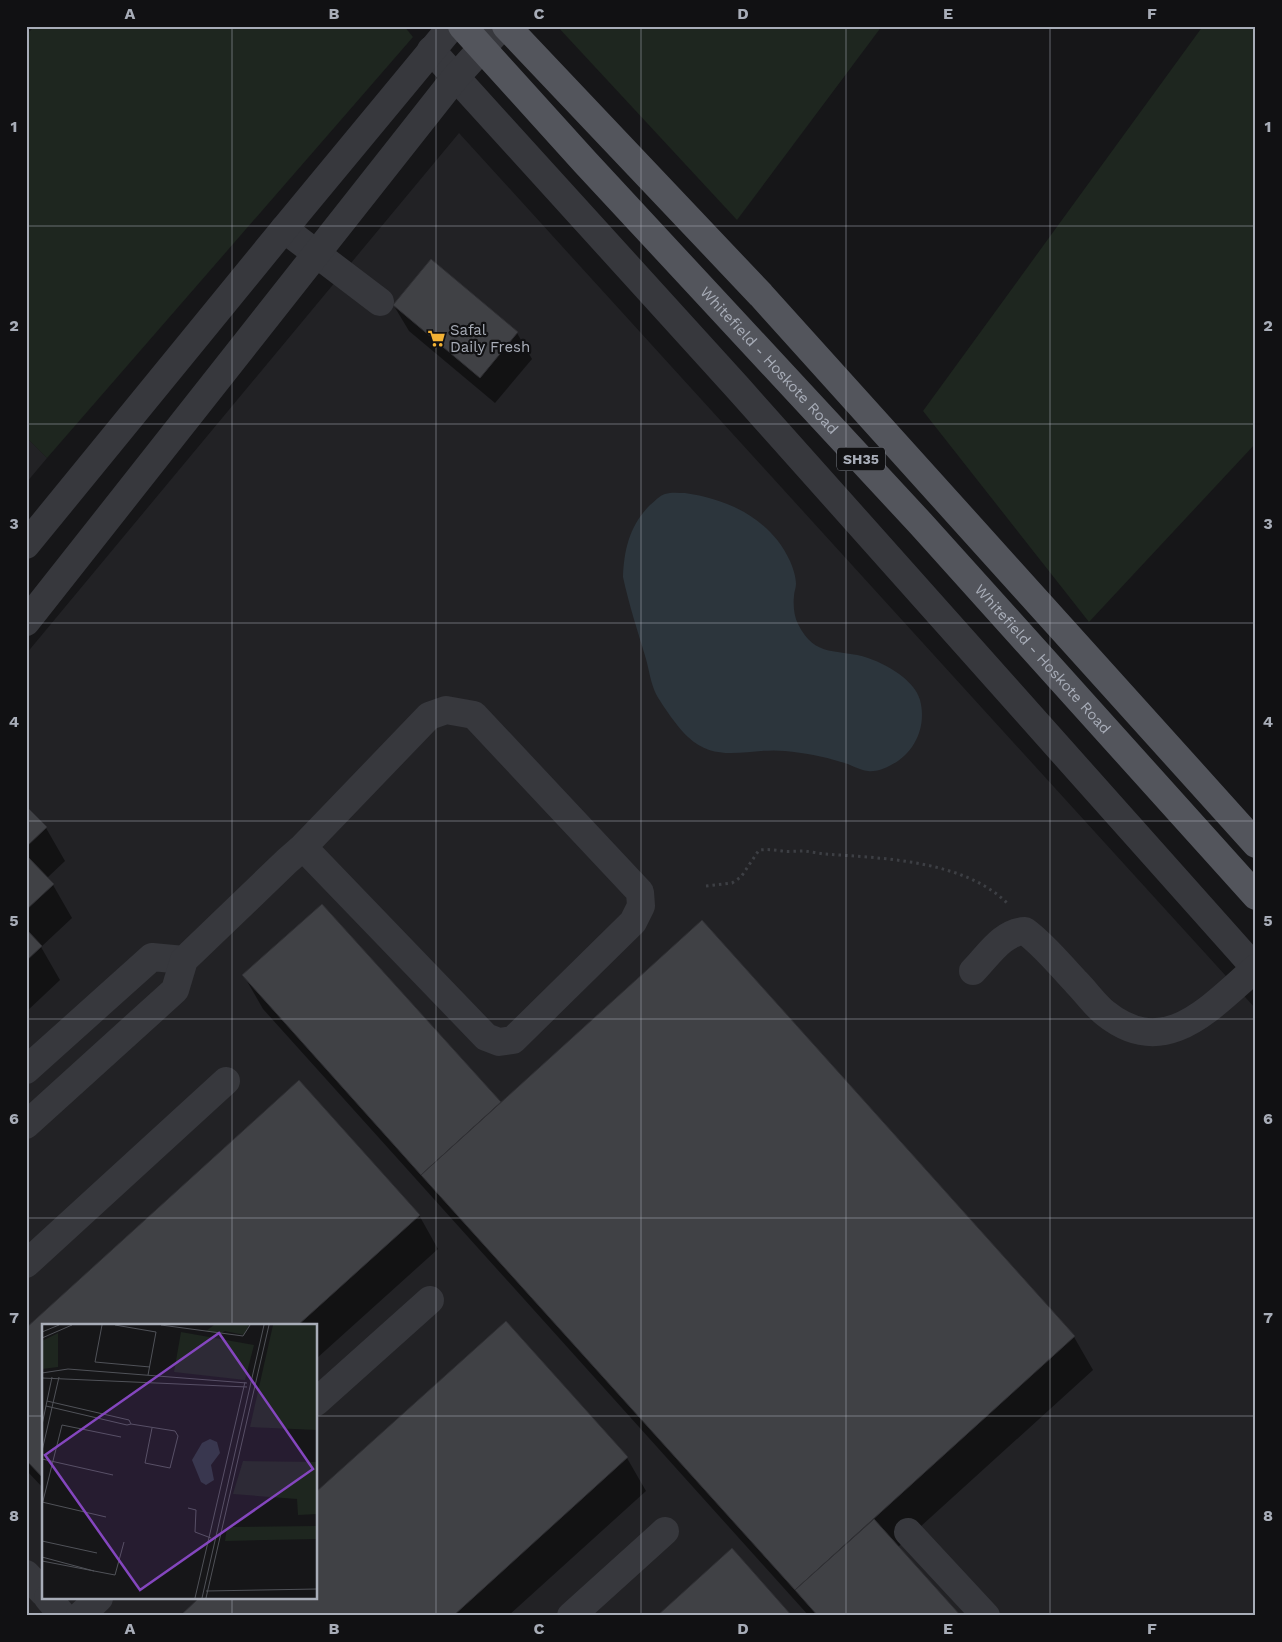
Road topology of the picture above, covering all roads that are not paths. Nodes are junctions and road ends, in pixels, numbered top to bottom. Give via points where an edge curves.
1 (452, 26) edge
2 (462, 26) edge
3 (502, 26) edge
4 (506, 26) edge
5 (482, 47) junction
6 (431, 50) junction
7 (455, 78) junction
8 (284, 229) junction
9 (317, 254) junction
10 (380, 302) dead end
11 (26, 545) edge
12 (26, 622) edge
13 (1256, 844) edge
14 (304, 847) junction
15 (1256, 896) edge
16 (184, 960) junction
17 (1256, 969) edge
18 (973, 971) dead end
19 (26, 1070) edge
20 (226, 1081) dead end
21 (26, 1125) edge
22 (26, 1264) edge
23 (430, 1300) dead end
24 (318, 1400) edge
25 (665, 1531) dead end
26 (908, 1532) dead end
27 (26, 1574) edge
28 (42, 1592) edge
29 (50, 1600) edge
30 (97, 1600) edge
31 (63, 1616) edge
32 (80, 1616) edge
33 (572, 1616) edge
34 (986, 1616) edge

1 - 6 street
2 - 5 main road, Whitefield - Hoskote Road / SH35
3 - 5 street
4 - 13 main road, SH35 via 761,296
5 - 7 street
5 - 15 main road, Whitefield - Hoskote Road / SH35 via 928,532
6 - 7 street
6 - 8 street
7 - 9 street
7 - 17 street via 738,388
8 - 9 street
8 - 11 street
9 - 10 street
9 - 12 street
14 - 14 street via 486,1037 499,1042 514,1040 633,922 641,906 640,892 474,715 446,710 429,716
14 - 16 street
16 - 19 street via 152,957
16 - 21 street via 175,990
17 - 18 street via 1214,1006 1191,1021 1153,1034 1130,1029 1105,1013 1025,931 1004,938
20 - 22 street
23 - 24 street
25 - 33 street
26 - 34 street
27 - 28 street
29 - 31 street
30 - 32 street

